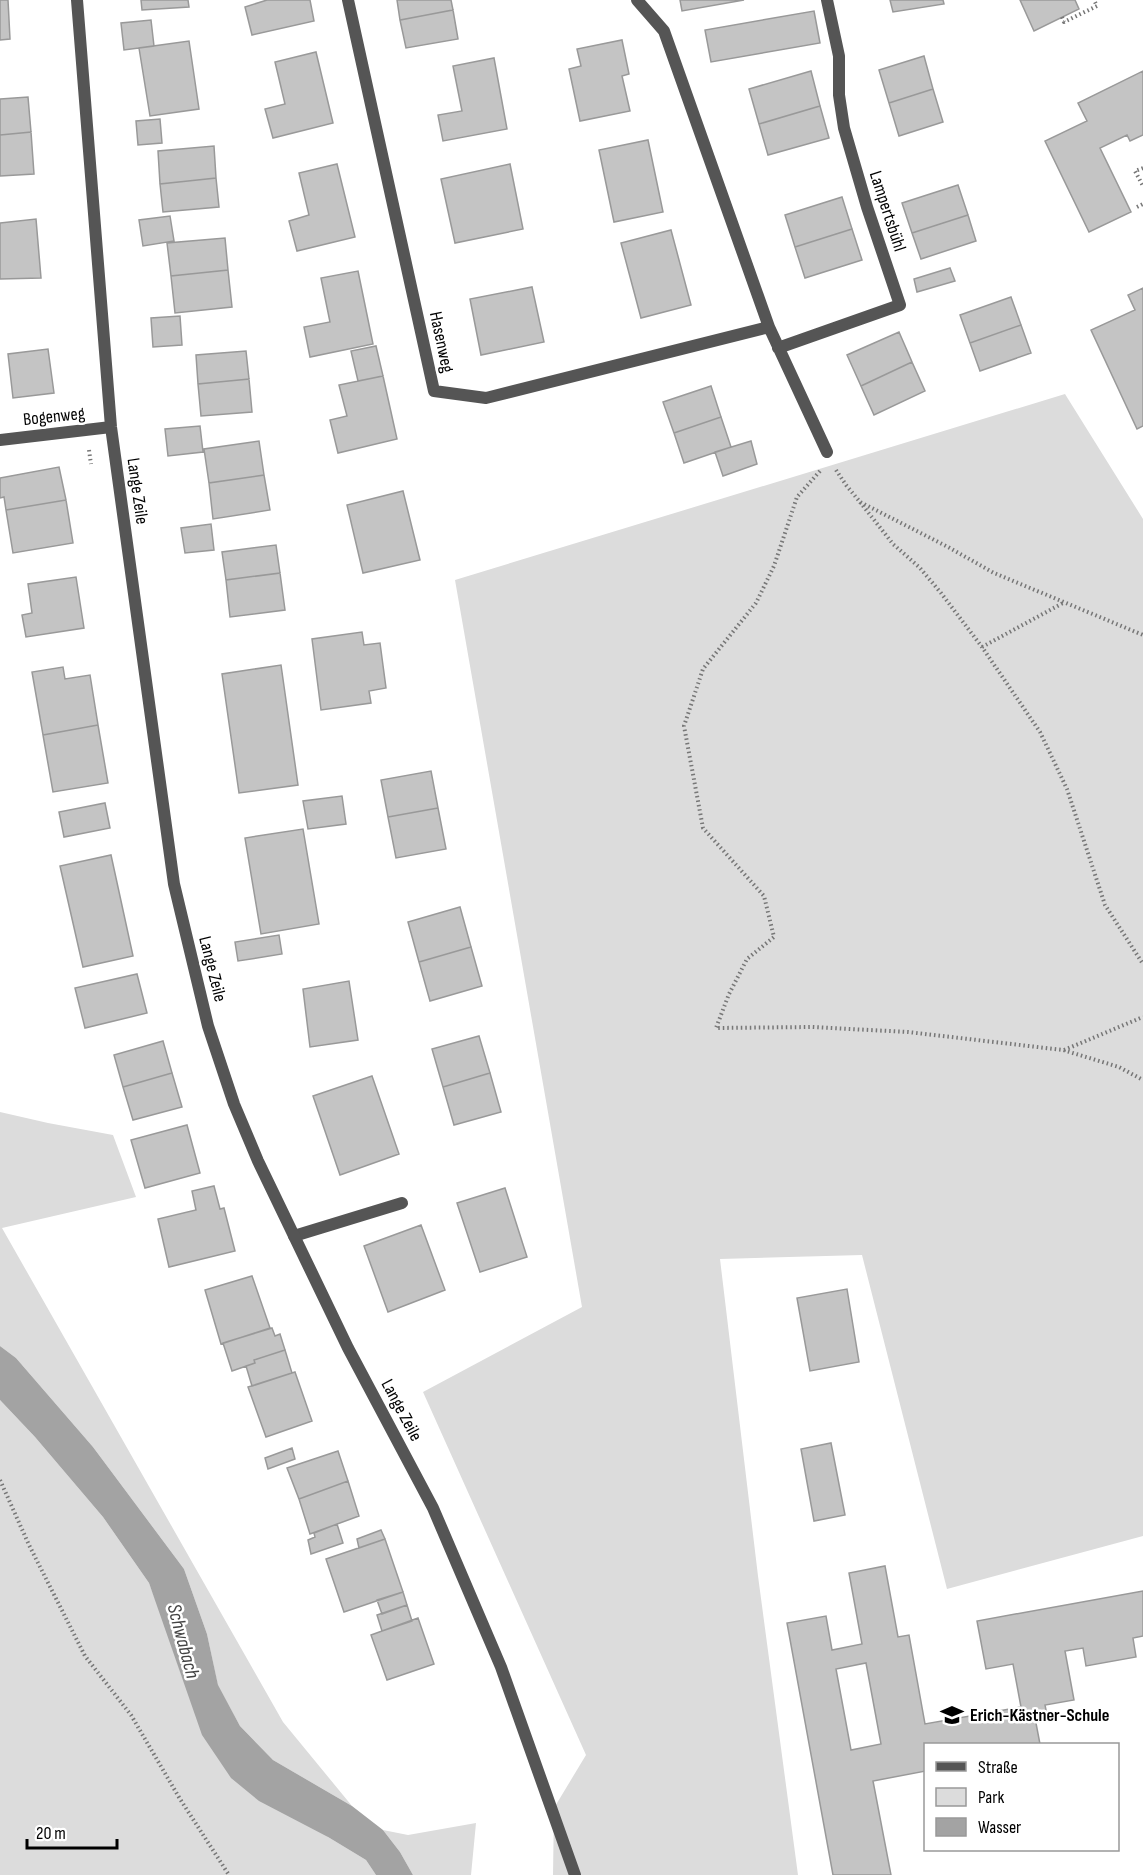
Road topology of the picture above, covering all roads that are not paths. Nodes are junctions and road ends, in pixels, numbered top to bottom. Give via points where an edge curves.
1 (77, 0) edge
2 (348, 0) edge
3 (637, 0) edge
4 (827, 0) edge
5 (769, 327) junction
6 (778, 348) junction
7 (111, 427) junction
8 (0, 440) edge
9 (829, 457) road end
10 (402, 1203) dead end
11 (294, 1236) junction
12 (574, 1869) edge

1 - 7 street, Lange Zeile
2 - 5 street, Hasenweg via 434,391 486,398
3 - 5 street via 664,32
4 - 6 street, Lampertsbühl via 839,57 844,128 900,305
5 - 6 street
6 - 9 street
7 - 8 street, Bogenweg
7 - 11 street, Lange Zeile via 174,884 208,1026 234,1104
10 - 11 street
11 - 12 street, Lange Zeile via 433,1508 501,1667

